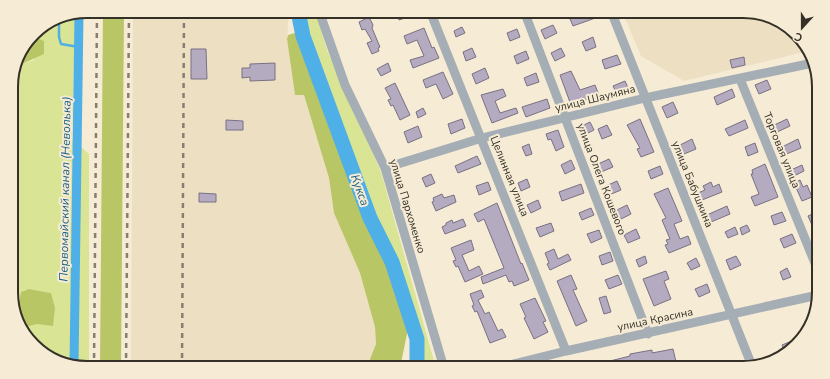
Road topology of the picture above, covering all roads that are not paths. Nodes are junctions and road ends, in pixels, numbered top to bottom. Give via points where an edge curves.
1 (321, 18) edge
2 (433, 18) edge
3 (527, 18) edge
4 (614, 18) edge
5 (808, 64) edge
6 (740, 79) junction
7 (645, 98) junction
8 (566, 118) junction
9 (482, 138) junction
10 (385, 168) junction
11 (812, 256) edge
12 (812, 296) edge
13 (733, 314) junction
14 (648, 334) junction
15 (566, 351) junction
16 (442, 361) edge
17 (526, 361) edge
18 (750, 361) edge

1 - 10 street, улица Пархоменко via 345,85
2 - 9 street, Целинная улица
3 - 8 street, улица Олега Кошевого
4 - 7 street, улица Бабушкина
5 - 6 street, улица Шаумяна
6 - 7 street, улица Шаумяна
6 - 11 street, Торговая улица
7 - 8 street, улица Шаумяна
7 - 13 street, улица Бабушкина
8 - 9 street, улица Шаумяна
8 - 14 street, улица Олега Кошевого
9 - 10 street, улица Шаумяна
9 - 15 street, Целинная улица
10 - 16 street, улица Пархоменко
12 - 13 street, улица Красина
13 - 14 street, улица Красина
13 - 18 street, улица Бабушкина
14 - 15 street, улица Красина
15 - 17 street, улица Красина

